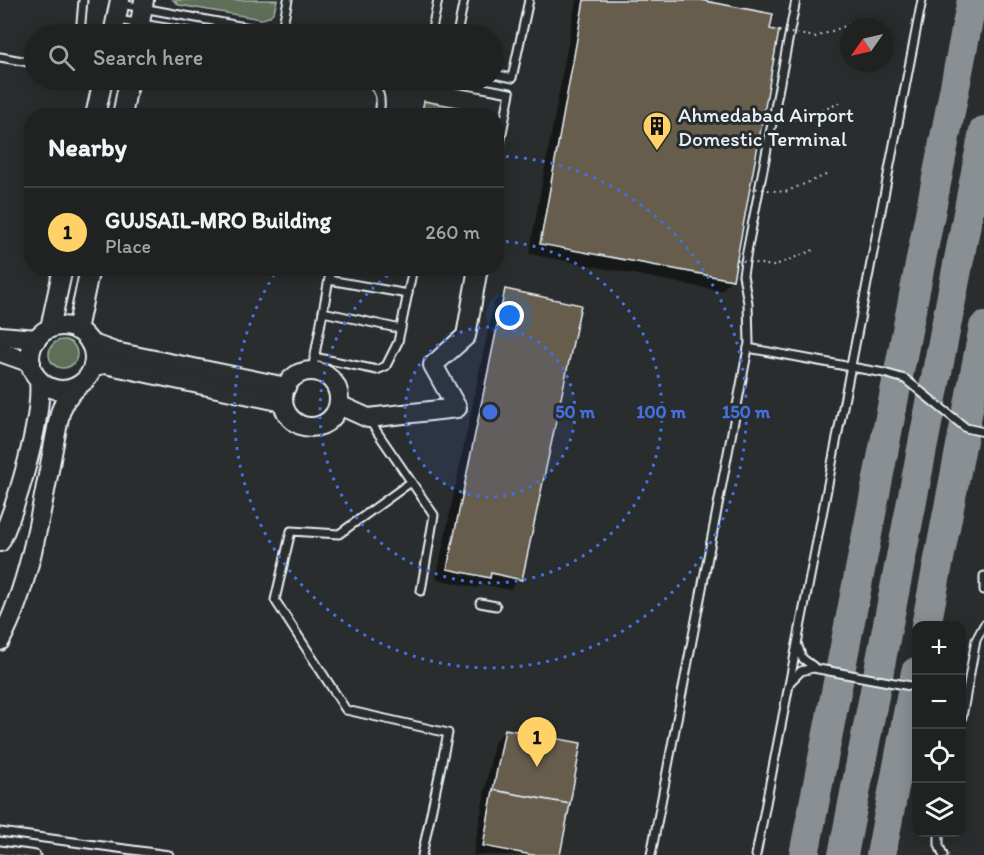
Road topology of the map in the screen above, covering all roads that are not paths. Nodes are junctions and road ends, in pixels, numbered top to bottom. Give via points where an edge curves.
1 (83, 0) edge
2 (288, 0) edge
3 (438, 0) edge
4 (464, 0) edge
5 (529, 0) edge
6 (796, 0) edge
7 (922, 0) edge
8 (117, 14) edge
9 (140, 22) edge
10 (81, 24) edge
11 (164, 24) edge
12 (284, 24) edge
13 (433, 24) edge
14 (460, 24) edge
15 (0, 57) edge
16 (24, 61) edge
17 (504, 76) edge
18 (101, 90) edge
19 (127, 90) edge
20 (377, 90) edge
21 (494, 90) edge
22 (97, 108) edge
23 (124, 108) edge
24 (380, 108) edge
25 (504, 123) edge
26 (61, 276) edge
27 (88, 276) edge
28 (330, 276) edge
29 (411, 276) edge
30 (477, 276) edge
31 (329, 280) junction
32 (408, 294) junction
33 (323, 312) junction
34 (401, 329) junction
35 (77, 330) junction
36 (43, 333) junction
37 (0, 336) edge
38 (90, 343) junction
39 (748, 348) junction
40 (0, 352) edge
41 (31, 363) junction
42 (313, 364) junction
43 (93, 366) junction
44 (851, 366) junction
45 (39, 380) junction
46 (78, 386) junction
47 (285, 394) junction
48 (339, 405) junction
49 (368, 418) junction
50 (983, 431) edge
51 (411, 482) junction
52 (0, 542) edge
53 (984, 576) edge
54 (984, 590) edge
55 (422, 591) dead end
56 (480, 603) dead end
57 (496, 606) dead end
58 (984, 625) edge
59 (798, 638) junction
60 (0, 641) edge
61 (816, 668) junction
62 (789, 684) junction
63 (966, 685) edge
64 (912, 686) edge
65 (0, 832) edge
66 (939, 837) edge
67 (0, 850) edge
68 (36, 855) edge
69 (169, 855) edge
70 (422, 855) edge
71 (651, 855) edge
72 (756, 855) edge
73 (943, 855) edge

1 - 10 lane
2 - 12 lane
3 - 13 lane
4 - 14 lane
5 - 17 lane via 512,78
6 - 39 lane via 745,262
7 - 44 lane
8 - 9 lane
8 - 9 lane
9 - 11 lane
15 - 16 lane
18 - 22 main road
19 - 23 main road
20 - 24 lane
21 - 25 lane via 510,93
26 - 36 main road
27 - 35 main road
28 - 31 lane
29 - 32 lane
30 - 49 main road via 466,336 433,365 457,408
31 - 32 lane
31 - 33 lane
32 - 34 lane
33 - 34 lane
33 - 42 lane
34 - 42 lane via 392,358 377,370
35 - 36 main road via 59,326
35 - 38 main road
36 - 37 main road
36 - 41 main road via 32,346
38 - 43 main road
38 - 47 main road
39 - 44 lane
39 - 71 lane
40 - 41 main road
41 - 45 main road
42 - 47 main road via 298,374
42 - 48 main road via 337,387
43 - 46 main road
43 - 47 main road via 105,363
44 - 50 lane via 905,379 966,428
44 - 59 lane
45 - 46 main road via 58,390
45 - 52 main road via 41,399 29,454
46 - 60 main road via 65,400 60,413 24,582
47 - 48 main road via 291,418 306,426 315,427 330,420
48 - 49 main road
49 - 51 lane
51 - 55 lane via 434,515
51 - 70 lane via 339,534 291,531 275,600 346,710 448,733
53 - 54 lane
56 - 57 lane
58 - 63 lane
59 - 61 lane via 800,654
59 - 62 lane
61 - 62 lane via 801,671
61 - 64 lane
62 - 72 lane
65 - 69 lane
66 - 73 lane
67 - 68 lane

